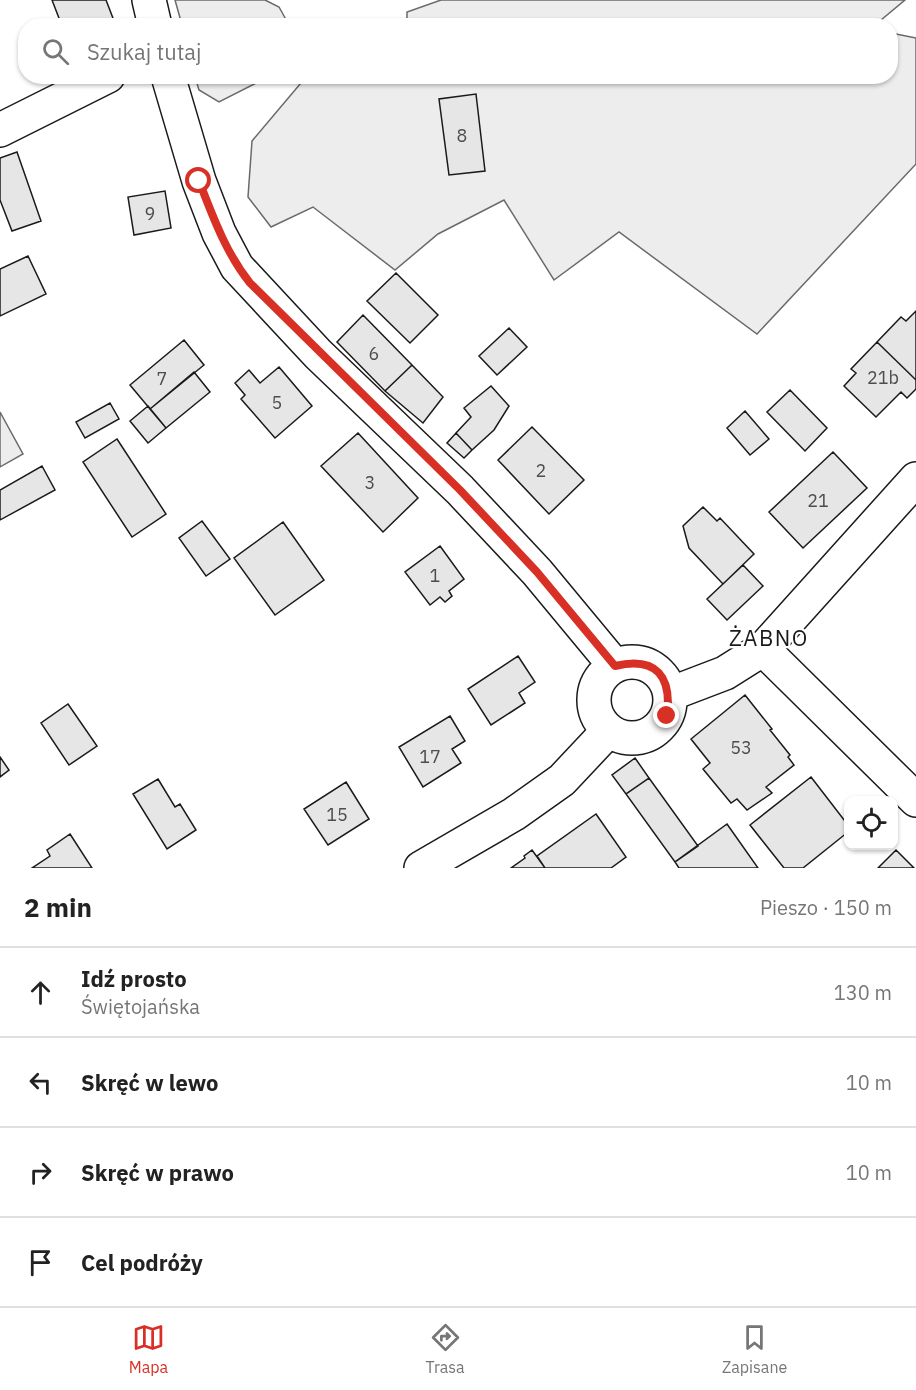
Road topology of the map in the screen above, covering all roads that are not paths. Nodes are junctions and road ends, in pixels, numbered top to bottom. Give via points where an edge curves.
1 (149, 0) edge
2 (153, 18) edge
3 (92, 84) edge
4 (170, 84) edge
5 (0, 130) edge
6 (916, 479) edge
7 (763, 649) junction
8 (615, 666) junction
9 (670, 694) junction
10 (608, 731) junction
11 (916, 800) edge
12 (422, 868) edge

1 - 2 street
3 - 5 street
4 - 8 street via 199,181 237,267 318,354 468,499 537,572
6 - 7 street
7 - 9 street via 725,673
7 - 11 street
8 - 9 street via 632,662 649,666 663,677
8 - 10 street via 600,678 594,696 597,715
9 - 10 street via 667,716 651,733 630,738
10 - 12 street via 562,780 514,814

